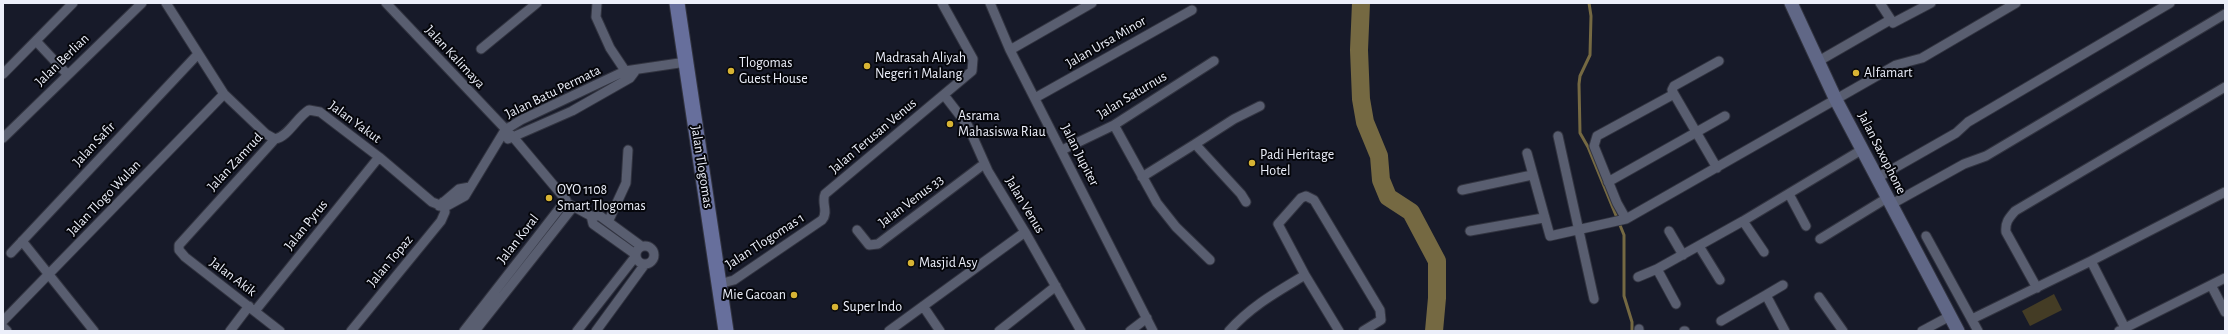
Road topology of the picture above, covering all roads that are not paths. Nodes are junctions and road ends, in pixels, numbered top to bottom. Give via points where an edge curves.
1 (74, 3) edge
2 (142, 3) edge
3 (166, 3) edge
4 (386, 3) edge
5 (537, 3) edge
6 (597, 3) edge
7 (677, 3) edge
8 (990, 3) edge
9 (1092, 3) edge
10 (1791, 3) edge
11 (1880, 3) edge
12 (1931, 3) edge
13 (2016, 3) edge
14 (2170, 3) edge
15 (945, 4) edge
16 (1192, 10) dead end
17 (2225, 14) edge
18 (1890, 20) junction
19 (36, 41) junction
20 (482, 49) dead end
21 (1010, 50) junction
22 (198, 54) junction
23 (1214, 61) dead end
24 (1719, 61) dead end
25 (682, 62) junction
26 (1817, 62) junction
27 (3, 74) edge
28 (67, 74) junction
29 (627, 74) junction
30 (2225, 87) edge
31 (224, 94) junction
32 (1674, 94) junction
33 (944, 95) junction
34 (1035, 98) junction
35 (1836, 100) junction
36 (1260, 106) dead end
37 (313, 110) joint
38 (1725, 116) dead end
39 (1114, 125) junction
40 (505, 130) junction
41 (1697, 132) junction
42 (1558, 136) dead end
43 (3, 138) edge
44 (514, 138) junction
45 (275, 139) junction
46 (498, 141) junction
47 (1195, 144) junction
48 (1863, 149) junction
49 (628, 150) dead end
50 (1062, 150) junction
51 (1527, 153) dead end
52 (379, 157) junction
53 (984, 164) junction
54 (1717, 168) junction
55 (1532, 175) junction
56 (1142, 177) junction
57 (1877, 178) junction
58 (1608, 182) junction
59 (1462, 190) dead end
60 (2225, 192) edge
61 (1789, 194) junction
62 (566, 200) junction
63 (1888, 201) junction
64 (1246, 202) dead end
65 (443, 205) junction
66 (573, 207) junction
67 (591, 216) junction
68 (824, 218) joint
69 (1543, 218) junction
70 (1624, 219) junction
71 (1743, 221) junction
72 (608, 222) junction
73 (1806, 226) dead end
74 (857, 230) dead end
75 (1580, 230) junction
76 (1470, 231) dead end
77 (1669, 231) dead end
78 (1026, 232) junction
79 (1926, 236) dead end
80 (1820, 239) dead end
81 (182, 240) joint
82 (22, 241) junction
83 (641, 246) junction
84 (1699, 246) junction
85 (1764, 252) dead end
86 (11, 253) dead end
87 (1683, 255) junction
88 (635, 256) junction
89 (1210, 260) dead end
90 (2091, 261) junction
91 (645, 264) junction
92 (1657, 269) junction
93 (49, 275) junction
94 (1305, 275) junction
95 (1638, 277) dead end
96 (2225, 278) edge
97 (1720, 280) dead end
98 (719, 284) junction
99 (1783, 285) dead end
100 (2211, 285) junction
101 (1056, 286) junction
102 (2037, 288) junction
103 (1766, 295) junction
104 (1819, 297) dead end
105 (1594, 299) dead end
106 (1676, 304) dead end
107 (923, 306) junction
108 (252, 308) junction
109 (2225, 312) edge
110 (1950, 316) junction
111 (1147, 318) junction
112 (1972, 319) junction
113 (3, 321) edge
114 (1720, 321) dead end
115 (583, 323) junction
116 (3, 327) edge
117 (2122, 330) edge
118 (7, 331) edge
119 (94, 331) edge
120 (230, 331) edge
121 (279, 331) edge
122 (351, 331) edge
123 (464, 331) edge
124 (475, 331) edge
125 (577, 331) edge
126 (595, 331) edge
127 (726, 331) edge
128 (888, 331) edge
129 (940, 331) edge
130 (999, 331) edge
131 (1081, 331) edge
132 (1130, 331) edge
133 (1153, 331) edge
134 (1229, 331) edge
135 (1340, 331) edge
136 (1363, 331) edge
137 (1785, 331) edge
138 (1843, 331) edge
139 (1922, 331) edge
140 (1958, 331) edge
141 (1978, 331) edge

1 - 19 street
2 - 28 street, Jalan Berlian
3 - 22 street
4 - 40 street, Jalan Kalimaya
5 - 20 street
6 - 29 street via 596,17 610,48
7 - 25 main road, Jalan Tlogomas
8 - 21 street, Jalan Jupiter
9 - 21 street
10 - 26 main road, Jalan Saxophone
11 - 18 street
12 - 18 street via 1899,21 1893,23
13 - 35 street via 1922,58 1896,65
14 - 57 street
15 - 33 street, Jalan Terusan Venus via 973,59 973,68
16 - 34 street, Jalan Ursa Minor
17 - 63 street via 1986,156
18 - 26 street
19 - 27 street
19 - 28 street
21 - 34 street, Jalan Jupiter
22 - 31 street
22 - 82 street, Jalan Safir
23 - 39 street, Jalan Saturnus
24 - 32 street via 1674,86
25 - 29 street, Jalan Batu Permata via 662,64
25 - 98 main road, Jalan Tlogomas
26 - 35 main road, Jalan Saxophone
28 - 43 street, Jalan Berlian
29 - 40 street, Jalan Batu Permata via 521,120
29 - 44 street, Jalan Batu Permata via 572,111
30 - 102 street via 2012,215 2005,226 2006,232
31 - 45 street via 266,134
31 - 93 street, Jalan Tlogo Wulan
32 - 41 street
32 - 58 street via 1594,140
33 - 53 street, Jalan Venus via 968,126
33 - 68 street, Jalan Terusan Venus via 825,194
34 - 50 street, Jalan Jupiter
35 - 48 main road, Jalan Saxophone
35 - 54 street
36 - 47 street
37 - 45 street, Jalan Zamrud via 303,114 283,136
37 - 52 street, Jalan Yakut via 320,112
38 - 41 street
39 - 50 street, Jalan Saturnus
39 - 56 street
40 - 44 street
40 - 46 street, Jalan Batu Permata
41 - 54 street
41 - 58 street
42 - 75 street
44 - 46 street, Jalan Batu Permata
44 - 62 street
45 - 81 street, Jalan Zamrud
46 - 65 street via 465,196
47 - 56 street
47 - 64 street
48 - 57 main road, Jalan Saxophone
48 - 61 street
49 - 72 street via 626,183
50 - 111 street, Jalan Jupiter
51 - 55 street
52 - 65 street
52 - 108 street, Jalan Pyrus
53 - 74 street, Jalan Venus 33 via 878,244 869,245
53 - 78 street, Jalan Venus
54 - 70 street
55 - 59 street
55 - 69 street
56 - 89 street via 1165,213
57 - 63 main road, Jalan Saxophone
58 - 70 street
60 - 90 street
61 - 71 street
61 - 73 street
62 - 66 street
62 - 123 street, Jalan Koral
63 - 80 street
63 - 110 main road, Jalan Saxophone
65 - 122 street, Jalan Topaz via 442,221
66 - 67 street
66 - 124 street
67 - 72 street via 600,216
67 - 88 street via 593,224
68 - 98 street, Jalan Tlogomas 1 via 734,280
69 - 75 street via 1550,236
69 - 76 street
70 - 75 street
71 - 84 street
71 - 85 street
72 - 83 street
75 - 105 street
77 - 87 street
78 - 101 street, Jalan Venus
78 - 107 street
79 - 112 street
81 - 108 street, Jalan Akik via 179,250 185,257
82 - 86 street, Jalan Safir
82 - 93 street
83 - 88 street
83 - 91 street via 649,247 654,253 652,261
84 - 87 street
84 - 97 street
87 - 92 street
88 - 91 street via 638,262
88 - 115 street
90 - 102 street
90 - 117 street
91 - 126 street
92 - 95 street
92 - 106 street
93 - 113 street, Jalan Tlogo Wulan
93 - 119 street
94 - 134 street via 1256,305
94 - 135 street
94 - 136 street via 1278,224 1301,198 1306,196 1314,200 1380,310 1381,320
96 - 100 street
98 - 127 main road, Jalan Tlogomas
99 - 103 street
100 - 109 street
100 - 117 street
101 - 130 street
101 - 131 street, Jalan Venus
102 - 112 street
103 - 114 street
103 - 137 street
104 - 138 street
107 - 128 street
107 - 129 street
108 - 120 street, Jalan Pyrus
108 - 121 street, Jalan Akik
110 - 139 street
110 - 140 main road, Jalan Saxophone
111 - 132 street
111 - 133 street, Jalan Jupiter
112 - 141 street
115 - 125 street
115 - 126 street
116 - 118 street

